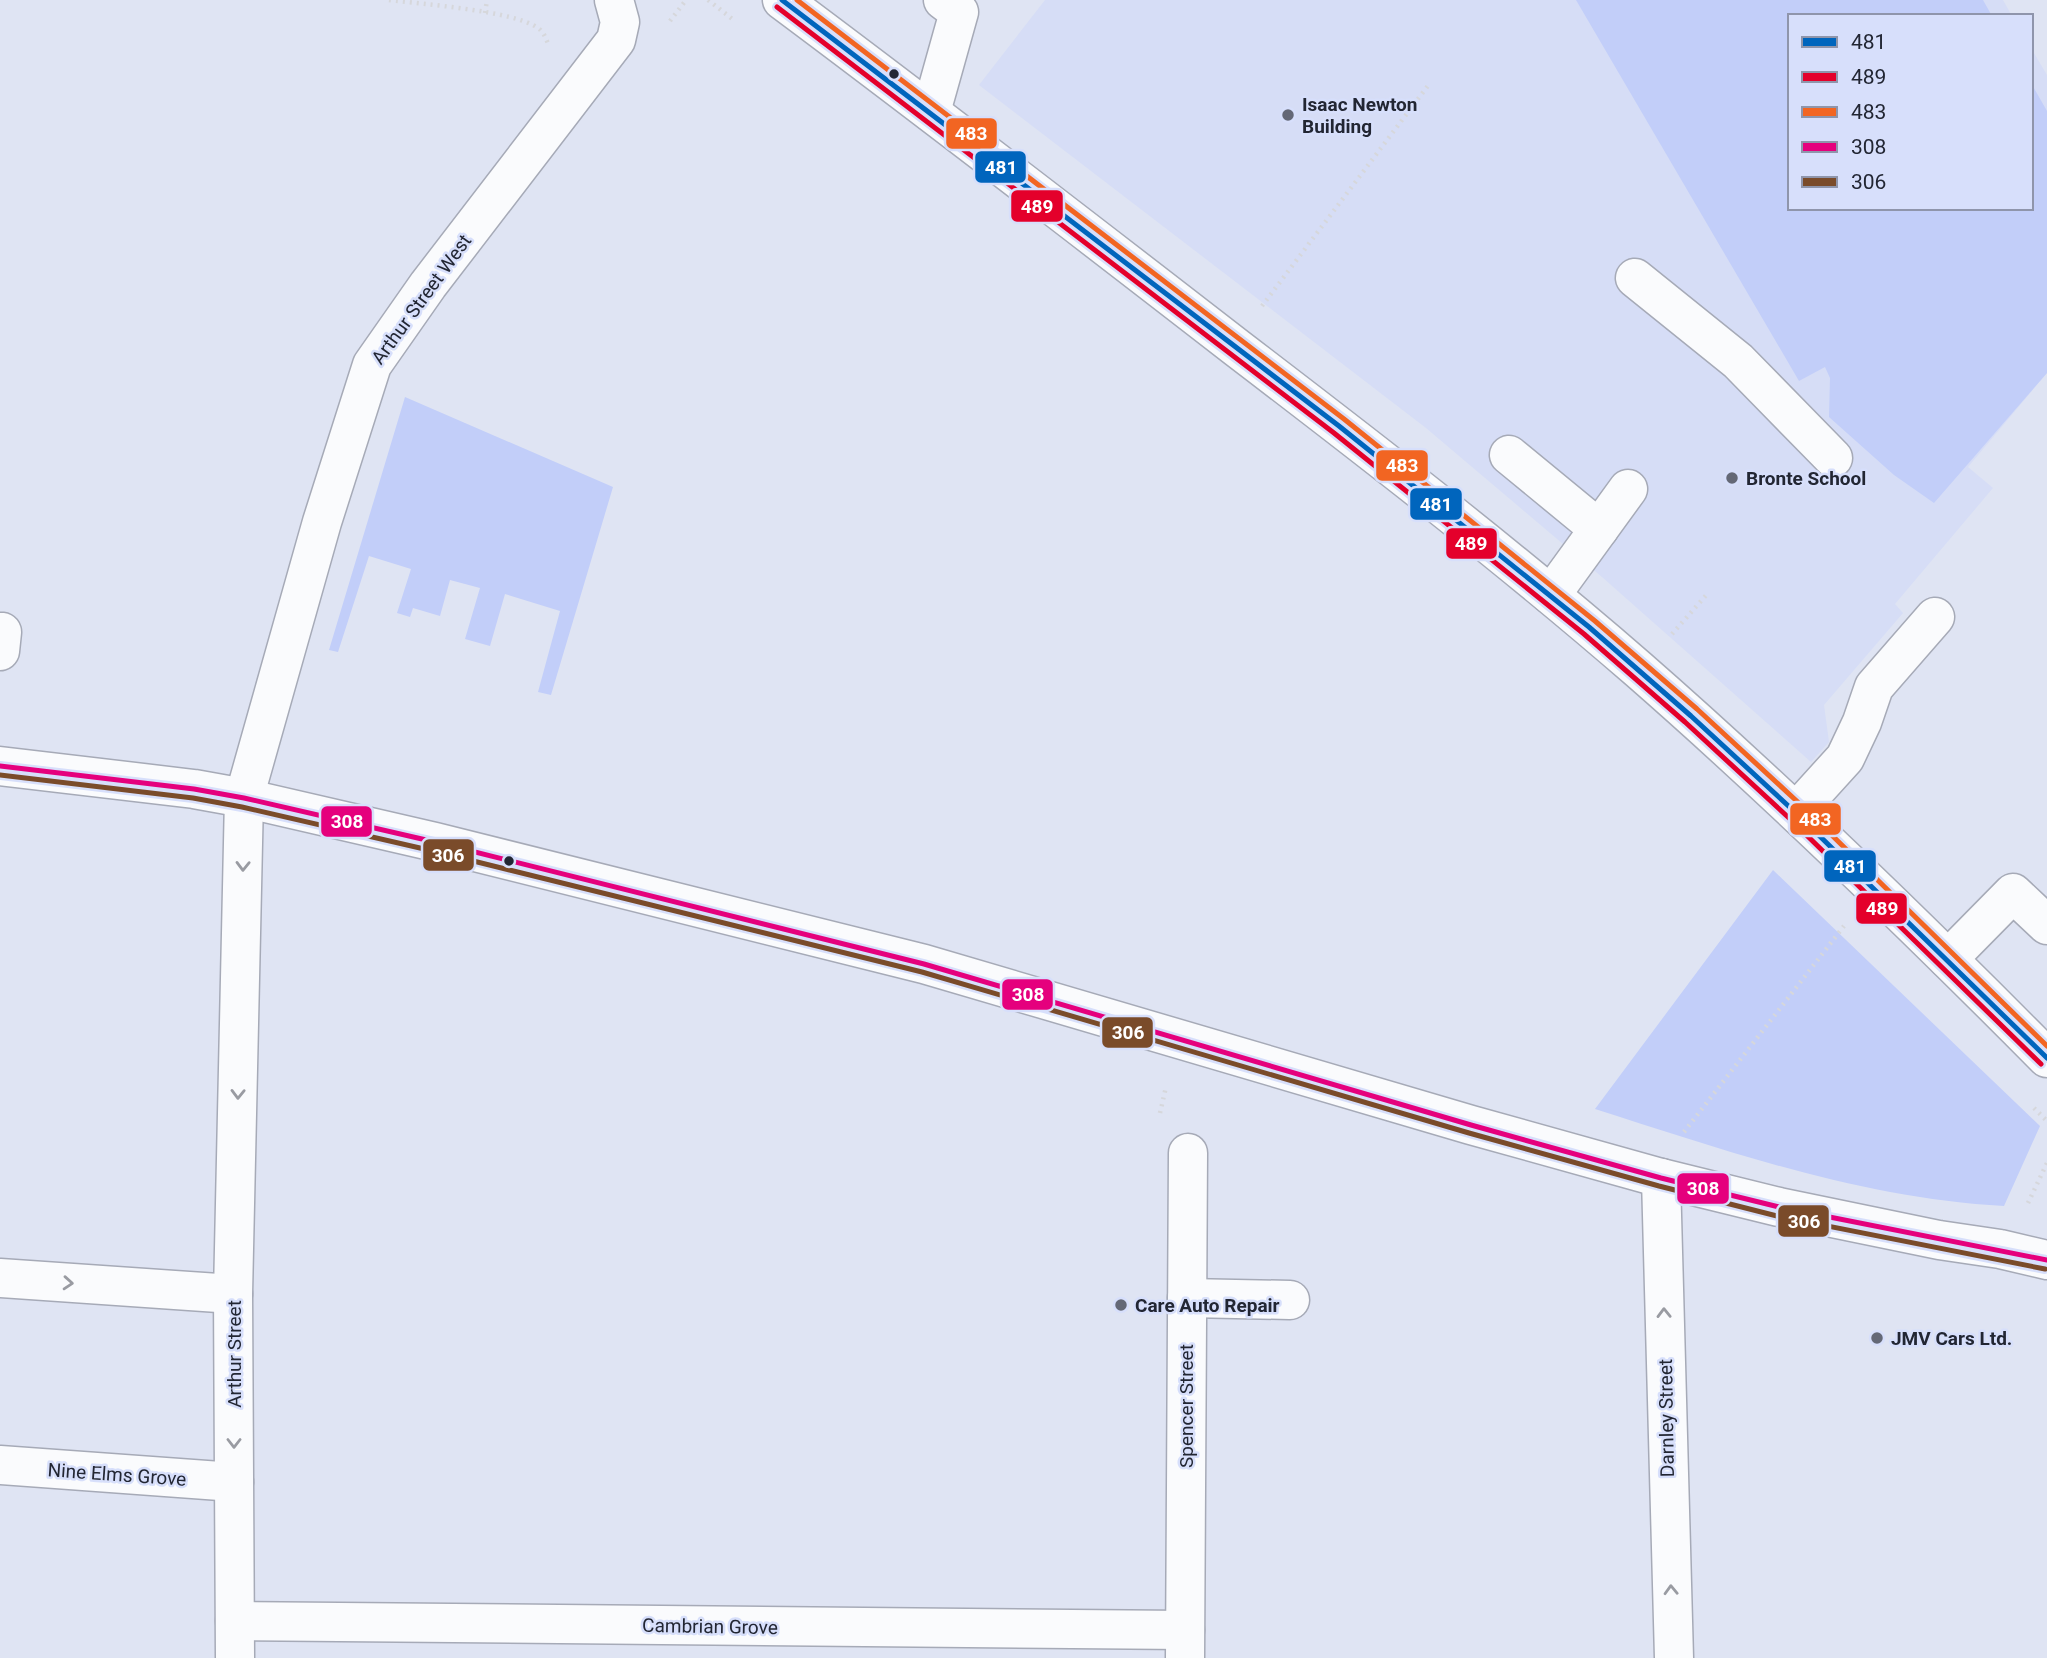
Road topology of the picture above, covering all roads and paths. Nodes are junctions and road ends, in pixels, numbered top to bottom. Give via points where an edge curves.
1 (487, 0) edge
2 (614, 0) edge
3 (708, 0) edge
4 (782, 0) edge
5 (943, 0) edge
6 (485, 13) dead end
7 (740, 24) dead end
8 (1430, 83) dead end
9 (931, 111) junction
10 (1634, 278) dead end
11 (1234, 345) junction
12 (1509, 456) dead end
13 (1833, 458) dead end
14 (1628, 489) dead end
15 (1598, 529) junction
16 (1551, 595) junction
17 (1935, 617) dead end
18 (0, 766) edge
19 (244, 798) junction
20 (1796, 812) junction
21 (1875, 887) junction
22 (1837, 919) dead end
23 (1844, 925) junction
24 (2047, 925) edge
25 (1854, 934) dead end
26 (1948, 959) junction
27 (1177, 1039) junction
28 (2047, 1058) edge
29 (2029, 1103) dead end
30 (1159, 1112) junction
31 (2047, 1121) edge
32 (1159, 1126) dead end
33 (1683, 1133) dead end
34 (1188, 1153) joint
35 (1661, 1178) junction
36 (2047, 1233) edge
37 (2000, 1249) junction
38 (2047, 1260) edge
39 (0, 1278) edge
40 (233, 1294) junction
41 (1187, 1298) junction
42 (1290, 1300) dead end
43 (0, 1465) edge
44 (234, 1482) junction
45 (235, 1640) edge
46 (1185, 1644) edge
47 (1674, 1658) edge

1 - 6 path
2 - 19 street, Arthur Street West via 620,22 616,40 372,365 307,518
3 - 7 path
4 - 9 street
5 - 9 street via 959,12
8 - 11 path
9 - 11 street
10 - 13 street via 1738,361
11 - 16 street
12 - 15 street
14 - 15 street
15 - 16 street
16 - 20 street
17 - 20 street via 1874,687 1845,758
18 - 19 street
19 - 27 street via 853,945
19 -> 40 street, Arthur Street
20 - 21 street
21 - 23 path
21 - 26 street
22 - 23 path
23 - 25 path
23 - 33 path
24 - 26 street via 2013,893
26 - 28 street
27 - 30 path
27 - 35 street
29 - 31 path
30 - 32 path
30 - 34 path
34 - 41 street, Spencer Street
35 - 37 street via 1779,1208
47 -> 35 street, Darnley Street
36 - 37 street
37 - 38 street
39 -> 40 street
40 -> 44 street, Arthur Street
41 - 42 street
41 - 46 street, Spencer Street
43 - 44 street, Nine Elms Grove
44 - 45 street, Arthur Street
45 - 46 street, Cambrian Grove

